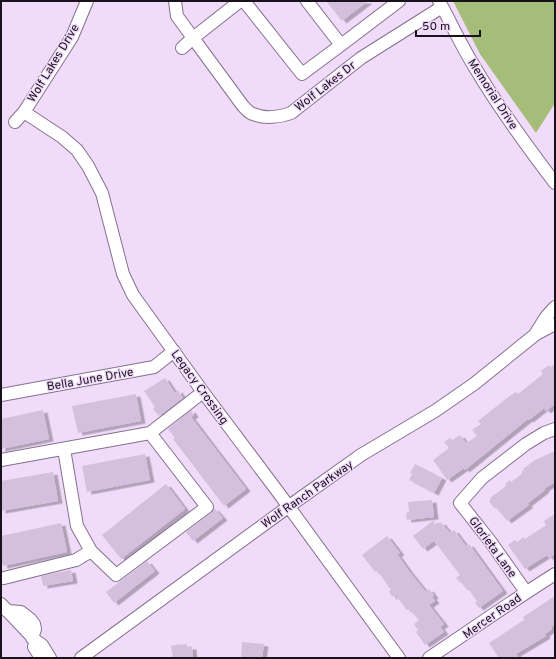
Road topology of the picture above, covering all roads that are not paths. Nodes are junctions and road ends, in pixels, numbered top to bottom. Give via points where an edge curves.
1 (87, 1) edge
2 (175, 1) edge
3 (240, 1) edge
4 (244, 1) edge
5 (307, 1) edge
6 (399, 1) edge
7 (441, 4) edge
8 (193, 38) junction
9 (341, 44) junction
10 (182, 48) dead end
11 (24, 112) junction
12 (15, 122) dead end
13 (555, 183) edge
14 (555, 307) edge
15 (555, 324) edge
16 (536, 334) junction
17 (174, 351) junction
18 (202, 392) junction
19 (1, 395) edge
20 (555, 429) edge
21 (150, 433) junction
22 (64, 449) junction
23 (1, 460) edge
24 (288, 506) junction
25 (91, 551) junction
26 (555, 574) edge
27 (2, 579) edge
28 (526, 592) junction
29 (4, 607) edge
30 (34, 640) junction
31 (41, 658) edge
32 (50, 658) edge
33 (81, 658) edge
34 (399, 658) edge
35 (429, 658) edge

1 - 11 street, Wolf Lakes Drive via 72,37
2 - 8 street, Wolf Lakes Dr via 177,16
3 - 8 street
4 - 9 street via 302,74
5 - 9 street
6 - 9 street
7 - 8 street, Wolf Lakes Dr via 361,58 291,113 281,116 252,114 243,106
7 - 13 street, Memorial Drive via 491,95
8 - 10 street
11 - 12 street, Wolf Lakes Drive
11 - 17 street, Legacy Crossing via 62,137 77,150 88,166 102,193 123,274 133,295
14 - 16 street, Wolf Ranch Parkway
15 - 16 street, Wolf Ranch Parkway
16 - 24 street, Wolf Ranch Parkway via 474,384
17 - 18 street, Legacy Crossing
17 - 19 street, Bella June Drive via 154,367
18 - 21 street
18 - 24 street, Legacy Crossing
20 - 28 street, Glorieta Lane via 526,444 482,478 460,503
21 - 22 street
21 - 25 street via 206,507 116,575
22 - 23 street
22 - 25 street via 77,526
24 - 33 street, Wolf Ranch Parkway
24 - 34 street, Legacy Crossing
25 - 27 street via 76,560
26 - 28 street, Mercer Road
28 - 35 street, Mercer Road
29 - 30 street
30 - 31 street via 34,647
30 - 32 street via 42,645

